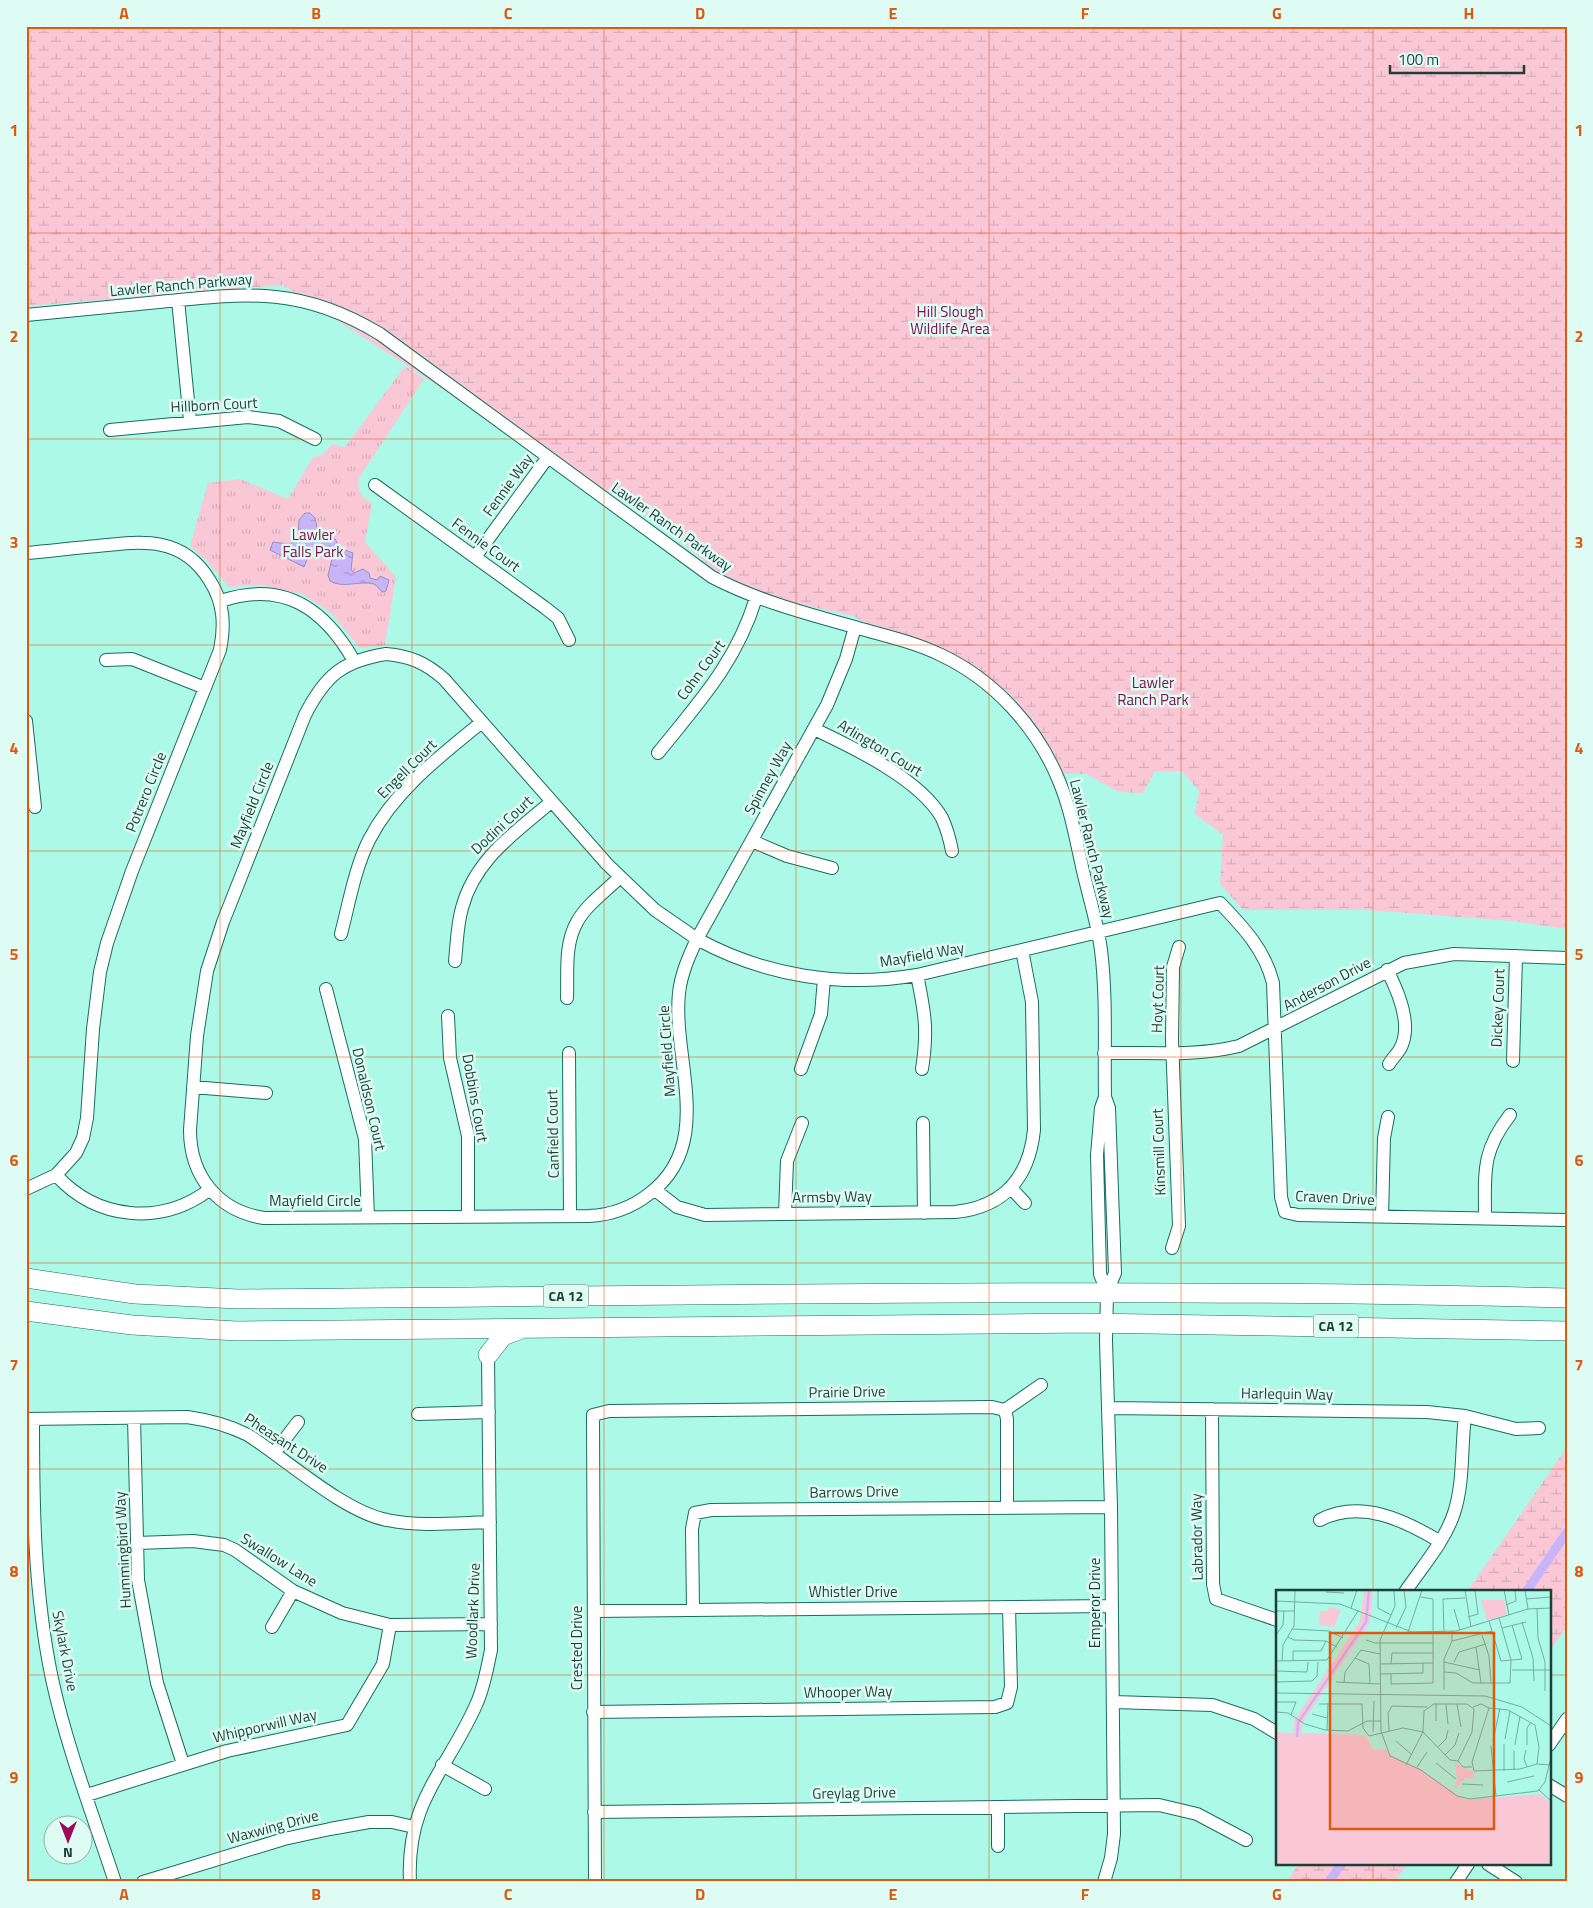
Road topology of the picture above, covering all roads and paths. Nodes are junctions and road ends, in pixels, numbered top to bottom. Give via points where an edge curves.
1 (178, 300) junction
2 (26, 315) edge
3 (190, 421) junction
4 (110, 430) dead end
5 (315, 439) dead end
6 (548, 457) junction
7 (375, 485) dead end
8 (26, 554) edge
9 (475, 557) junction
10 (756, 598) junction
11 (220, 601) junction
12 (856, 627) junction
13 (570, 640) dead end
14 (106, 660) dead end
15 (354, 661) junction
16 (204, 688) junction
17 (26, 721) edge
18 (482, 722) junction
19 (814, 729) junction
20 (658, 753) dead end
21 (552, 802) junction
22 (35, 807) dead end
23 (752, 841) junction
24 (952, 851) dead end
25 (832, 868) dead end
26 (620, 877) junction
27 (1097, 933) junction
28 (341, 934) dead end
29 (697, 939) junction
30 (1179, 947) dead end
31 (1022, 950) junction
32 (1516, 956) junction
33 (1567, 958) edge
34 (455, 961) dead end
35 (1387, 970) junction
36 (917, 975) junction
37 (824, 979) junction
38 (326, 989) dead end
39 (567, 998) dead end
40 (448, 1016) dead end
41 (1275, 1029) junction
42 (569, 1053) dead end
43 (1104, 1053) junction
44 (1172, 1053) junction
45 (1513, 1061) dead end
46 (1389, 1064) dead end
47 (801, 1069) dead end
48 (922, 1069) dead end
49 (193, 1087) junction
50 (266, 1093) dead end
51 (1510, 1115) dead end
52 (1388, 1117) dead end
53 (923, 1123) dead end
54 (802, 1124) dead end
55 (56, 1175) junction
56 (1011, 1188) junction
57 (26, 1189) edge
58 (209, 1190) junction
59 (655, 1190) junction
60 (1025, 1203) dead end
61 (924, 1213) junction
62 (785, 1214) junction
63 (468, 1216) junction
64 (570, 1216) junction
65 (1382, 1216) junction
66 (368, 1217) junction
67 (1485, 1218) junction
68 (1567, 1220) edge
69 (1172, 1248) dead end
70 (26, 1278) edge
71 (1107, 1292) junction
72 (1567, 1298) edge
73 (26, 1311) edge
74 (1106, 1323) junction
75 (525, 1328) junction
76 (453, 1329) junction
77 (1567, 1330) edge
78 (488, 1355) junction
79 (1042, 1385) dead end
80 (1108, 1408) junction
81 (1212, 1409) junction
82 (1005, 1410) junction
83 (489, 1412) junction
84 (418, 1414) dead end
85 (593, 1415) joint
86 (1465, 1416) junction
87 (134, 1418) junction
88 (30, 1419) edge
89 (298, 1422) dead end
90 (1539, 1428) dead end
91 (275, 1452) junction
92 (1007, 1507) junction
93 (1111, 1507) junction
94 (30, 1519) edge
95 (1320, 1520) dead end
96 (490, 1522) junction
97 (1439, 1541) junction
98 (137, 1544) junction
99 (1406, 1590) edge
100 (293, 1591) junction
101 (1112, 1606) junction
102 (1009, 1607) junction
103 (693, 1610) junction
104 (594, 1611) junction
105 (1276, 1620) edge
106 (492, 1624) junction
107 (390, 1625) junction
108 (272, 1627) dead end
109 (1112, 1702) junction
110 (593, 1712) junction
111 (1567, 1719) edge
112 (1276, 1732) edge
113 (1550, 1744) edge
114 (183, 1764) junction
115 (442, 1765) junction
116 (1550, 1785) edge
117 (485, 1789) dead end
118 (87, 1796) junction
119 (1567, 1796) edge
120 (1114, 1804) junction
121 (998, 1808) junction
122 (594, 1812) junction
123 (414, 1827) junction
124 (1246, 1840) dead end
125 (998, 1846) dead end
126 (1467, 1866) edge
127 (1491, 1866) edge
128 (115, 1882) edge
129 (143, 1882) edge
130 (410, 1882) edge
131 (595, 1882) edge
132 (1104, 1882) edge
133 (1456, 1882) edge
134 (1516, 1882) edge

1 - 2 street, Lawler Ranch Parkway
1 - 3 street
1 - 6 street, Lawler Ranch Parkway via 264,294 341,314 380,334
3 - 4 street, Hillborn Court
3 - 5 street, Hillborn Court via 261,418 279,421
6 - 9 street, Fennie Way
6 - 10 street, Lawler Ranch Parkway via 712,577
7 - 9 street, Fennie Court
8 - 11 street, Potrero Circle via 144,541 162,544 196,562
9 - 13 street, Fennie Court via 558,618
10 - 12 street, Lawler Ranch Parkway
10 - 20 street, Cohn Court via 728,665
11 - 15 street via 247,595 268,595 303,605 319,614 334,630
11 - 16 street, Potrero Circle via 223,634
12 - 19 street, Spinney Way via 838,680
12 - 27 street, Lawler Ranch Parkway via 941,655 989,686 1014,709 1047,755 1066,801
14 - 16 street via 132,659
15 - 18 street, Mayfield Circle via 386,654 417,660 444,679
15 - 49 street, Mayfield Circle via 327,679 305,714 220,930 202,992
16 - 55 street, Potrero Circle via 116,916 100,972 83,1138 76,1153
17 - 22 street
18 - 21 street, Mayfield Circle
18 - 28 street, Engell Court via 410,785 381,819 362,859
19 - 23 street, Spinney Way
19 - 24 street, Arlington Court via 917,788 942,819
21 - 26 street, Mayfield Circle
21 - 34 street, Dodini Court via 496,848 474,877 462,908
23 - 25 street via 786,856
23 - 29 street, Spinney Way
26 - 29 street, Mayfield Circle via 655,910
26 - 39 street via 577,921 567,958
27 - 31 street, Mayfield Way
27 - 41 street, Mayfield Way via 1220,903 1251,937 1268,965 1273,983
27 - 43 street, Lawler Ranch Parkway via 1103,977
29 - 37 street, Mayfield Way via 761,967
29 - 59 street, Mayfield Circle via 679,993 687,1104 685,1136 675,1164
30 - 44 street, Hoyt Court via 1172,967
31 - 36 street, Mayfield Way
31 - 56 street, Armsby Way via 1032,1002 1034,1130 1028,1161
32 - 33 street, Anderson Drive
32 - 35 street, Anderson Drive via 1454,954 1427,957
32 - 45 street, Dickey Court
35 - 41 street, Anderson Drive
35 - 46 street via 1400,1000 1405,1035 1401,1048
36 - 37 street, Mayfield Way via 869,980
36 - 48 street via 927,1036
37 - 47 street via 821,1014
38 - 66 street, Donaldson Court via 365,1139
40 - 63 street, Dobbins Court via 450,1058 468,1136
41 - 44 street, Anderson Drive via 1238,1046 1214,1052
41 - 65 street, Craven Drive via 1281,1197 1285,1212
42 - 64 street, Canfield Court
43 - 44 street, Anderson Drive
43 - 71 street, Lawler Ranch Parkway via 1105,1097 1097,1155 1100,1274
44 - 69 street, Kinsmill Court via 1179,1226
49 - 50 street
49 - 58 street, Mayfield Circle via 190,1146 194,1163
51 - 67 street via 1496,1132 1489,1148 1485,1165
52 - 65 street via 1384,1138
53 - 61 street
54 - 62 street via 786,1161
55 - 57 street, Potrero Circle
55 - 58 street via 78,1195 129,1214 162,1212 182,1206
56 - 60 street
56 - 61 street, Armsby Way via 999,1198 971,1210
58 - 66 street, Mayfield Circle via 235,1210 252,1216 276,1219
59 - 62 street, Armsby Way via 677,1207 705,1215
59 - 64 street, Mayfield Circle via 617,1212
61 - 62 street, Armsby Way
63 - 64 street, Mayfield Circle
63 - 66 street, Mayfield Circle
65 - 67 street, Craven Drive
67 - 68 street, Craven Drive
70 - 71 highway, CA 12 via 135,1294 238,1299
71 - 72 highway, CA 12
71 - 74 street, Lawler Ranch Parkway
73 - 76 highway, CA 12 via 90,1321 182,1329
74 - 75 highway, CA 12
74 - 77 highway, CA 12
74 - 80 street, Emperor Drive
75 - 76 highway, CA 12
75 - 78 highway via 503,1336
76 - 78 highway via 478,1340
78 - 83 street, Woodlark Drive
79 - 82 street
80 - 81 street, Harlequin Way
80 - 93 street, Emperor Drive
81 - 86 street, Harlequin Way via 1427,1412
81 - 105 street, Labrador Way via 1213,1584 1216,1599
82 - 85 street, Prairie Drive via 992,1407 619,1411
82 - 92 street
83 - 84 street
83 - 96 street, Woodlark Drive
85 - 104 street, Crested Drive
86 - 90 street, Harlequin Way via 1516,1429
86 - 97 street via 1458,1496 1451,1520
87 - 88 street, Pheasant Drive
87 - 91 street, Pheasant Drive via 210,1420 230,1426
87 - 98 street, Hummingbird Way
88 - 94 street, Skylark Drive
89 - 91 street
91 - 96 street, Pheasant Drive via 352,1508 372,1516 403,1522
92 - 93 street, Barrows Drive
92 - 103 street, Barrows Drive via 695,1512 692,1529
93 - 101 street, Emperor Drive
94 - 118 street, Skylark Drive via 52,1680
95 - 97 street via 1345,1512 1371,1513 1400,1520
96 - 106 street, Woodlark Drive
97 - 99 street
98 - 100 street, Swallow Lane via 193,1541 224,1545
98 - 114 street, Hummingbird Way via 138,1580 149,1649
100 - 107 street, Swallow Lane via 342,1613
100 - 108 street
101 - 102 street, Whistler Drive
101 - 109 street, Emperor Drive
102 - 103 street, Whistler Drive
102 - 110 street, Whooper Way via 1011,1687 1007,1703 995,1707
103 - 104 street, Whistler Drive
104 - 110 street, Crested Drive
106 - 107 street, Swallow Lane
106 - 115 street, Woodlark Drive via 489,1657 476,1705
107 - 114 street, Whipporwill Way via 383,1664 346,1725 276,1738
109 - 112 street via 1212,1705 1254,1719
109 - 120 street, Emperor Drive
110 - 122 street, Crested Drive
111 - 113 street
114 - 118 street, Whipporwill Way
115 - 117 street
115 - 123 street, Woodlark Drive
116 - 119 street
118 - 128 street, Skylark Drive
120 - 121 street, Greylag Drive
120 - 124 street, Greylag Drive via 1176,1808 1197,1814
120 - 132 street, Emperor Drive via 1111,1858
121 - 122 street, Greylag Drive
121 - 125 street
122 - 131 street, Crested Drive
123 - 129 street, Waxwing Drive via 392,1822 369,1822 330,1829 284,1839
123 - 130 street, Woodlark Drive
126 - 133 street
127 - 134 street

